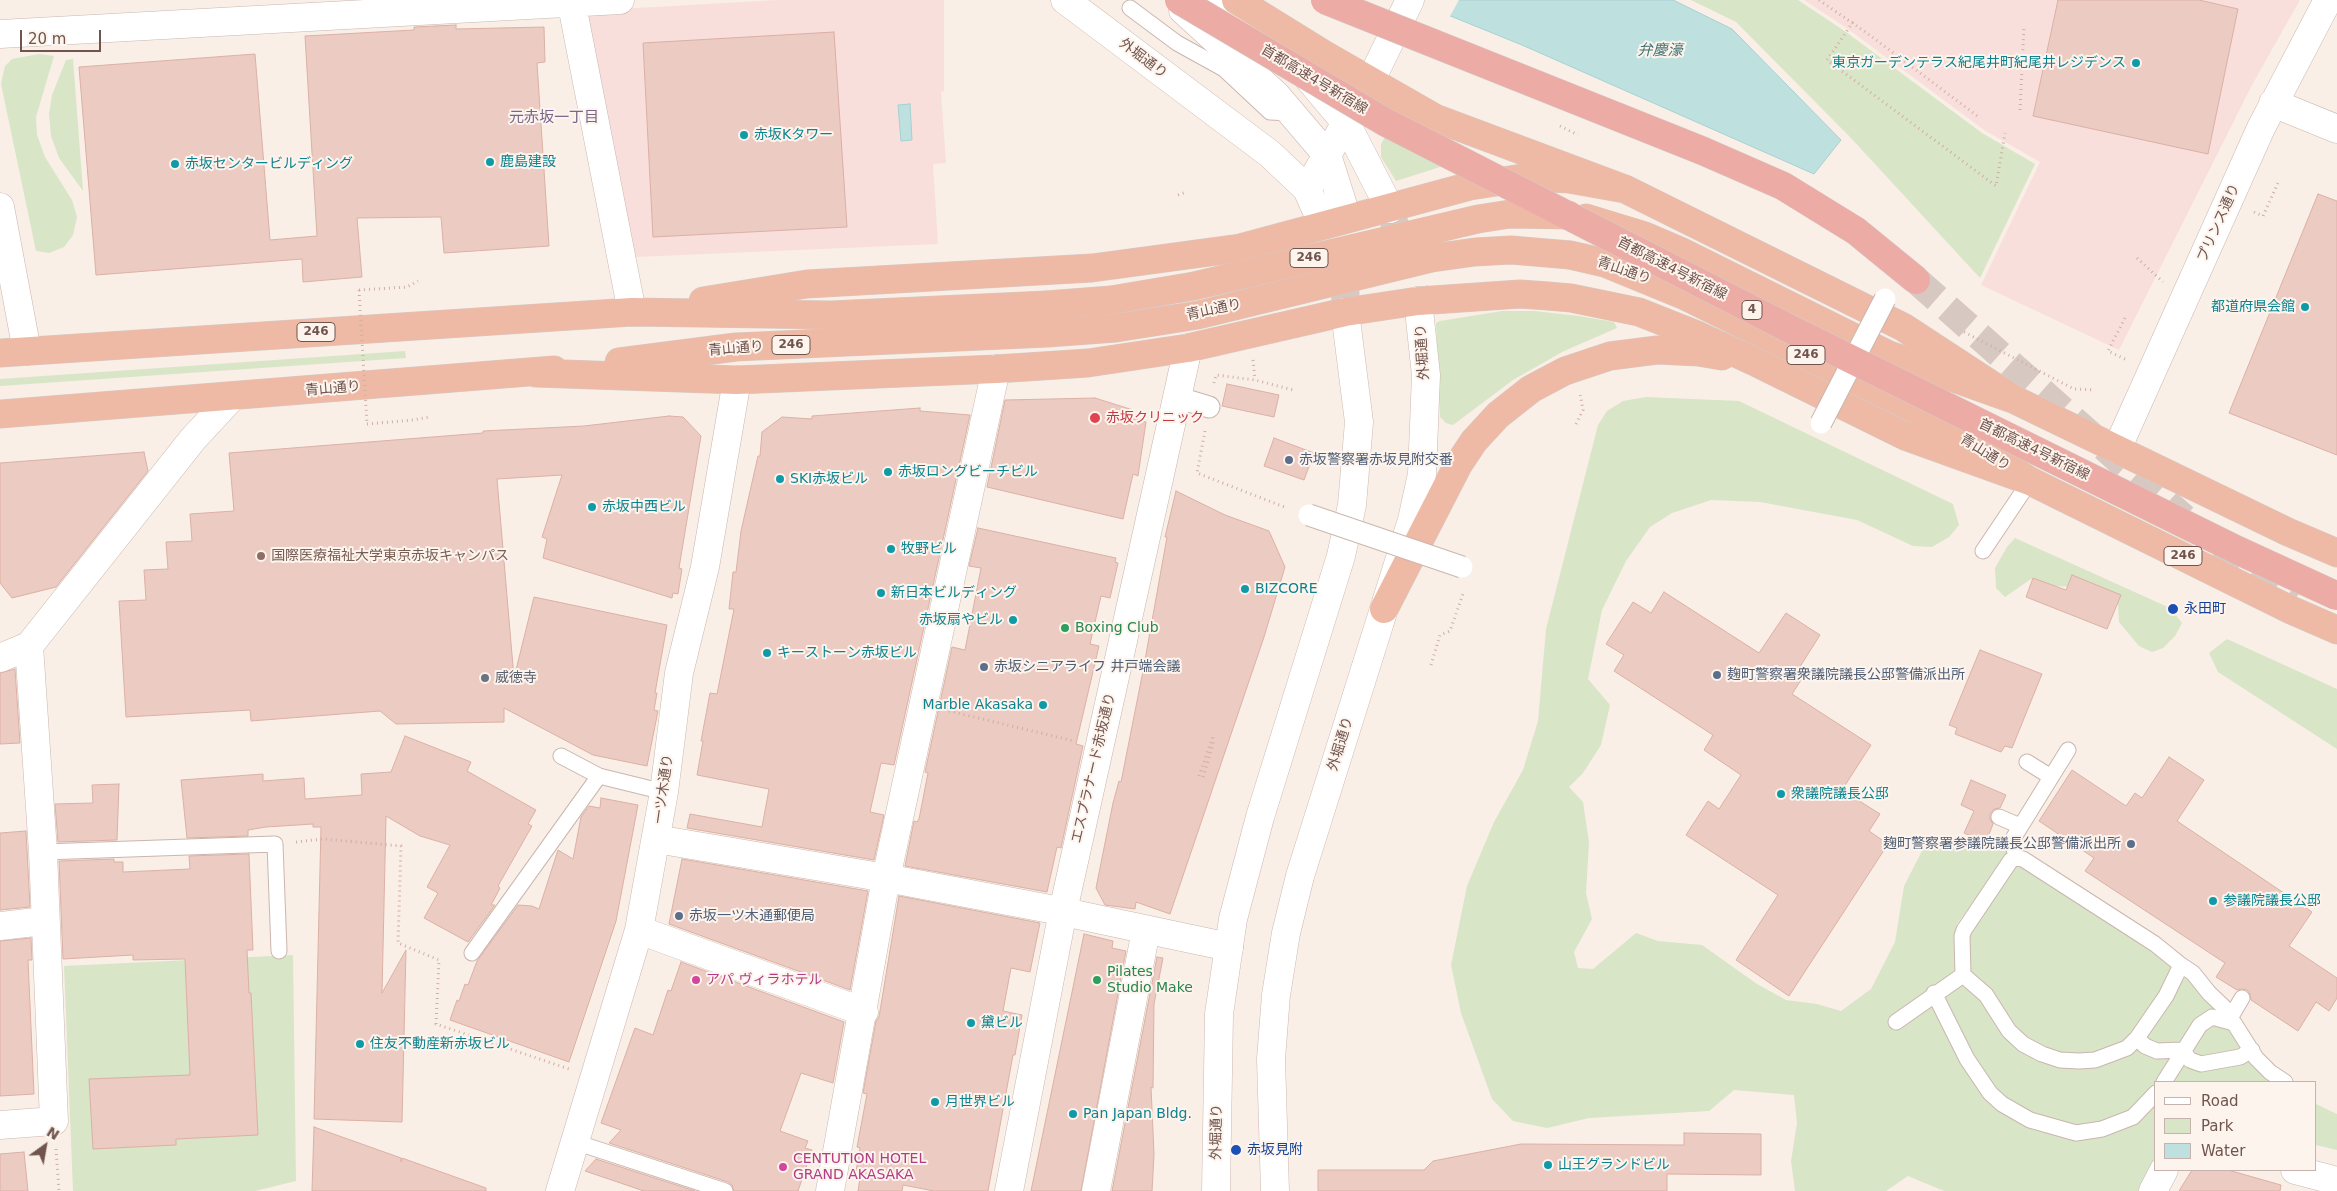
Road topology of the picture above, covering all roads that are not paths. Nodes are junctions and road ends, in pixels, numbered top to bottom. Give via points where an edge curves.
1 (620, 0) edge
2 (1065, 0) edge
3 (1177, 0) edge
4 (1220, 0) edge
5 (1236, 0) edge
6 (1325, 0) edge
7 (2328, 0) edge
8 (571, 1) edge
9 (1408, 4) edge
10 (1130, 8) dead end
11 (0, 34) edge
12 (1370, 82) junction
13 (2273, 103) junction
14 (1293, 114) junction
15 (1346, 123) junction
16 (2337, 129) edge
17 (1327, 155) junction
18 (1307, 189) junction
19 (1625, 189) junction
20 (0, 207) edge
21 (1390, 209) junction
22 (1335, 222) junction
23 (1916, 280) tunnel mouth
24 (1885, 299) dead end
25 (1418, 301) junction
26 (632, 312) junction
27 (1344, 312) junction
28 (1188, 348) junction
29 (27, 351) junction
30 (0, 353) edge
31 (1753, 361) junction
32 (996, 369) junction
33 (536, 373) junction
34 (737, 380) junction
35 (231, 398) junction
36 (2014, 399) junction
37 (1186, 400) dead end
38 (1209, 407) road end
39 (0, 414) edge
40 (1821, 423) dead end
41 (2117, 449) junction
42 (2030, 481) junction
43 (1309, 515) dead end
44 (1983, 551) dead end
45 (2337, 552) edge
46 (1462, 567) dead end
47 (2337, 596) edge
48 (1384, 610) junction
49 (2337, 630) edge
50 (29, 646) junction
51 (0, 658) edge
52 (2068, 750) dead end
53 (561, 756) dead end
54 (2026, 762) dead end
55 (599, 776) junction
56 (2051, 777) junction
57 (664, 792) junction
58 (1999, 817) dead end
59 (2020, 826) junction
60 (656, 839) junction
61 (43, 852) junction
62 (2016, 858) junction
63 (886, 878) junction
64 (1062, 912) junction
65 (44, 920) junction
66 (0, 926) edge
67 (639, 930) junction
68 (1146, 930) junction
69 (1229, 947) junction
70 (279, 951) dead end
71 (472, 953) dead end
72 (2181, 965) junction
73 (1964, 974) junction
74 (1934, 993) junction
75 (2242, 998) dead end
76 (864, 1012) junction
77 (2231, 1018) junction
78 (1896, 1022) dead end
79 (2137, 1038) junction
80 (2182, 1050) junction
81 (2252, 1050) junction
82 (2165, 1081) edge
83 (2284, 1081) edge
84 (2154, 1095) edge
85 (0, 1125) edge
86 (575, 1142) junction
87 (2163, 1171) edge
88 (2299, 1171) edge
89 (2337, 1181) edge
90 (560, 1191) edge
91 (725, 1191) edge
92 (830, 1191) edge
93 (1009, 1191) edge
94 (1096, 1191) edge
95 (1216, 1191) edge
96 (1276, 1191) edge
97 (2152, 1191) edge

1 - 8 street
2 - 18 street, 外堀通り via 1270,154
3 - 14 street via 1183,10
3 - 47 highway, 首都高速4号新宿線 / 4, bridge via 1385,122 1792,330 2237,550
4 - 15 street via 1311,81
5 - 12 highway
6 - 23 highway, bridge via 1783,186 1856,230
7 - 13 street, プリンス通り
8 - 11 street
8 - 26 street
9 - 12 street
10 - 14 lane via 1177,44 1224,70 1270,112
12 - 15 street
12 - 19 highway via 1435,118
13 - 16 street
13 - 41 street, プリンス通り
14 - 17 street
15 - 17 street
15 - 21 street
17 - 18 street
17 - 22 street
18 - 22 street, 外堀通り
19 - 21 highway via 1569,179 1529,177 1470,186
19 - 36 highway via 1903,327
20 - 29 street
21 - 22 highway
22 - 26 highway via 1240,248 1092,268 807,284
24 - 40 street, bridge
25 - 27 highway
25 - 31 highway via 1520,294 1571,298 1639,312
25 - 48 street, 外堀通り via 1426,375 1422,474 1412,520
26 - 29 highway, 青山通り / 246
26 - 36 highway, 青山通り / 246, bridge via 831,315 1111,300 1194,286 1478,219 1510,214 1571,215 1606,222 1645,236 1889,355
27 - 28 highway
27 - 69 street, 外堀通り via 1359,422 1352,506 1341,556 1260,817 1233,919
28 - 32 highway via 1088,363
28 - 64 street, エスプラナード赤坂通り
29 - 30 highway, 青山通り / 246
31 - 42 highway via 1904,436
31 - 48 highway via 1698,352 1657,350 1610,356 1565,370 1531,389 1498,415 1458,465
32 - 34 highway
32 - 63 street
33 - 34 highway
33 - 35 highway, 青山通り / 246
33 - 42 highway, 青山通り / 246, bridge via 736,347 1116,328 1198,315 1432,258 1511,250 1570,255 1605,263 1683,294 1918,410
34 - 57 street, 一ツ木通り via 705,568 679,673
35 - 39 highway, 青山通り / 246
35 - 50 street via 193,439
36 - 41 highway, 青山通り / 246
37 - 38 street
41 - 45 highway, 青山通り / 246 via 2288,532
42 - 44 lane
42 - 49 highway, 青山通り / 246
43 - 46 street, bridge
48 - 96 street, 外堀通り via 1300,876 1281,958 1271,1059
50 - 51 street
50 - 61 street
52 - 56 lane
53 - 55 lane
54 - 56 lane
55 - 57 lane
55 - 71 lane
56 - 59 lane
57 - 60 street, 一ツ木通り
58 - 59 lane
59 - 62 lane via 2013,843
60 - 63 street
60 - 67 street, 一ツ木通り
61 - 65 street
61 - 70 lane via 275,844
62 - 72 lane via 2023,859 2155,944
62 - 73 lane via 2011,860 1964,930
63 - 64 street
63 - 76 street
64 - 68 street
64 - 93 street, エスプラナード赤坂通り
65 - 66 street
65 - 85 street via 54,1121
67 - 76 street
67 - 86 street, 一ツ木通り
68 - 69 street
68 - 94 street
69 - 95 street, 外堀通り via 1219,1014
72 - 77 lane via 2193,972
72 - 79 lane via 2166,996
73 - 74 lane
73 - 79 lane via 1986,995 2009,1031 2023,1044 2042,1054 2060,1060 2095,1060 2127,1048
74 - 78 lane
74 - 84 lane via 1966,1059 1990,1093 2030,1120 2076,1133 2102,1129 2133,1117
75 - 77 lane
76 - 92 street
77 - 80 lane via 2212,1017 2200,1025
77 - 81 lane
79 - 80 lane via 2156,1051
80 - 81 lane via 2190,1060 2201,1064 2240,1057
80 - 82 lane
81 - 83 lane via 2270,1072
86 - 90 street, 一ツ木通り
86 - 91 lane
87 - 97 street
88 - 89 street

